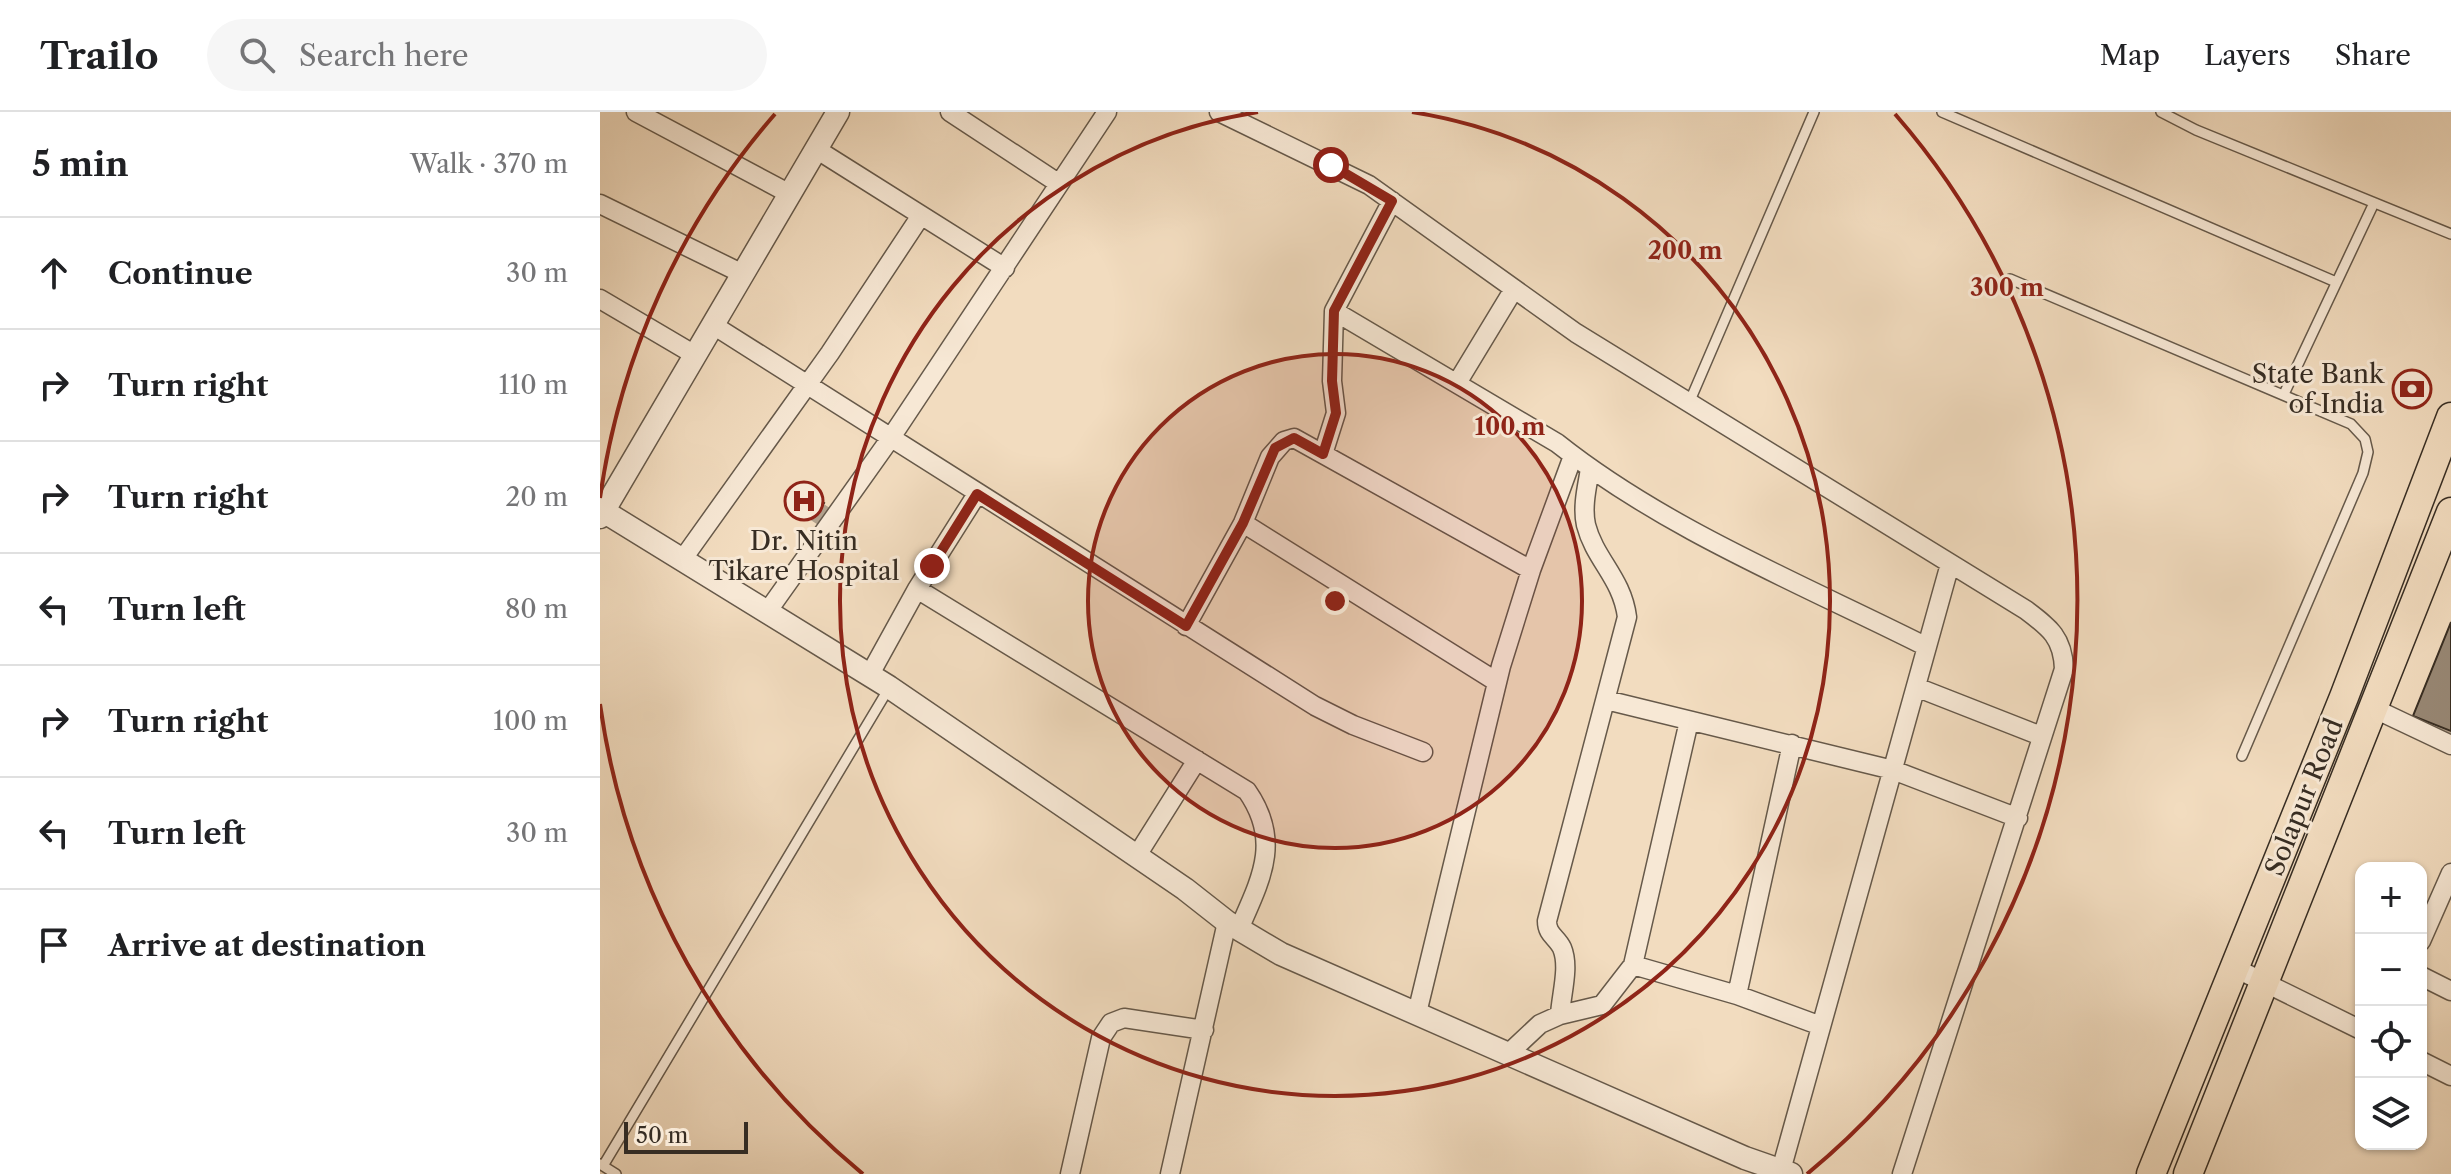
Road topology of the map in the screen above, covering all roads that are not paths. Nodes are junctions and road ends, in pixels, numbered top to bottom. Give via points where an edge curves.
1 (636, 112) edge
2 (838, 112) edge
3 (950, 112) edge
4 (1107, 112) edge
5 (1219, 112) edge
6 (1814, 112) edge
7 (1942, 112) edge
8 (2161, 112) edge
9 (816, 149) junction
10 (1058, 183) junction
11 (790, 194) junction
12 (1392, 201) junction
13 (2374, 203) junction
14 (600, 204) edge
15 (920, 217) junction
16 (2451, 234) edge
17 (1005, 268) junction
18 (743, 274) junction
19 (2010, 279) dead end
20 (2336, 282) junction
21 (1514, 289) junction
22 (600, 299) edge
23 (1334, 311) junction
24 (713, 325) junction
25 (695, 355) junction
26 (1457, 383) junction
27 (806, 385) junction
28 (2284, 394) junction
29 (1689, 403) junction
30 (2448, 434) edge
31 (890, 439) junction
32 (1323, 454) junction
33 (1573, 456) junction
34 (1590, 469) junction
35 (977, 494) junction
36 (601, 512) edge
37 (2451, 512) edge
38 (1243, 523) junction
39 (682, 560) junction
40 (1950, 564) junction
41 (1531, 570) junction
42 (917, 589) junction
43 (767, 612) junction
44 (1186, 626) junction
45 (1927, 647) junction
46 (869, 676) junction
47 (1497, 682) junction
48 (889, 687) junction
49 (1916, 687) junction
50 (1606, 700) junction
51 (2375, 709) junction
52 (1689, 721) junction
53 (2041, 736) junction
54 (1792, 744) junction
55 (2451, 745) edge
56 (1423, 752) dead end
57 (2242, 756) dead end
58 (1197, 760) junction
59 (1893, 770) junction
60 (2018, 818) junction
61 (1136, 857) junction
62 (2451, 873) edge
63 (1233, 926) junction
64 (2424, 934) edge
65 (1633, 965) junction
66 (2235, 968) junction
67 (2427, 979) edge
68 (2266, 984) junction
69 (2451, 991) edge
70 (1737, 995) junction
71 (1417, 1013) junction
72 (1560, 1015) junction
73 (1821, 1026) junction
74 (2355, 1027) edge
75 (1204, 1030) junction
76 (1508, 1054) junction
77 (2427, 1064) edge
78 (2451, 1076) edge
79 (602, 1165) edge
80 (1784, 1173) edge
81 (616, 1174) edge
82 (1070, 1174) edge
83 (1170, 1174) edge
84 (1902, 1174) edge
85 (2151, 1174) edge
86 (2188, 1174) edge

1 - 11 street
2 - 9 street
3 - 10 street
4 - 10 street
5 - 12 street via 1312,155
6 - 29 lane
7 - 20 lane
8 - 13 lane
9 - 11 street
9 - 15 street
10 - 17 street
11 - 18 street
12 - 21 street
12 - 23 street
13 - 16 lane
13 - 20 lane
14 - 18 street
15 - 17 street
15 - 27 street
17 - 31 street
18 - 24 street
19 - 28 lane
20 - 28 lane
21 - 26 street
21 - 29 street
22 - 25 street
23 - 26 street
23 - 32 street via 1336,413
24 - 25 street
24 - 27 street
25 - 36 street
26 - 33 street
27 - 31 street
27 - 39 street
28 - 57 lane via 2351,424 2365,439 2368,452
29 - 40 street
30 - 66 main road, Solapur Road
31 - 35 street
31 - 43 street
32 - 38 street via 1294,438 1275,448
32 - 41 street
33 - 34 street
33 - 41 street
34 - 45 street via 1663,514
34 - 50 street via 1586,526 1625,596 1627,617
35 - 42 street
35 - 44 street
36 - 39 street
37 - 51 main road, Solapur Road
38 - 44 street
38 - 47 street
39 - 43 street
40 - 45 street
40 - 53 street via 2056,633 2064,669
41 - 47 street
42 - 46 street
42 - 58 street
43 - 46 street
44 - 56 street via 1315,706
45 - 49 street
46 - 48 street
47 - 71 street
48 - 61 street
48 - 79 lane
49 - 53 street
49 - 59 street
50 - 52 street
50 - 72 street via 1547,921 1565,960
51 - 55 street
51 - 68 main road, Solapur Road
52 - 54 street
52 - 65 street
53 - 60 street
54 - 59 street
54 - 70 street
58 - 61 street
58 - 63 street via 1247,791 1266,825 1263,876
59 - 60 street
59 - 73 street
60 - 84 street
61 - 63 street
62 - 64 street
63 - 71 street via 1281,954
63 - 75 street
65 - 70 street
65 - 72 street via 1602,1005
66 - 68 street
66 - 85 main road, Solapur Road
67 - 69 street
68 - 74 street
68 - 86 main road, Solapur Road
70 - 73 street
71 - 76 street
72 - 76 street via 1531,1030
73 - 80 street
75 - 82 street via 1124,1018 1111,1023 1101,1038
75 - 83 street
76 - 80 street
77 - 78 street
79 - 81 lane

